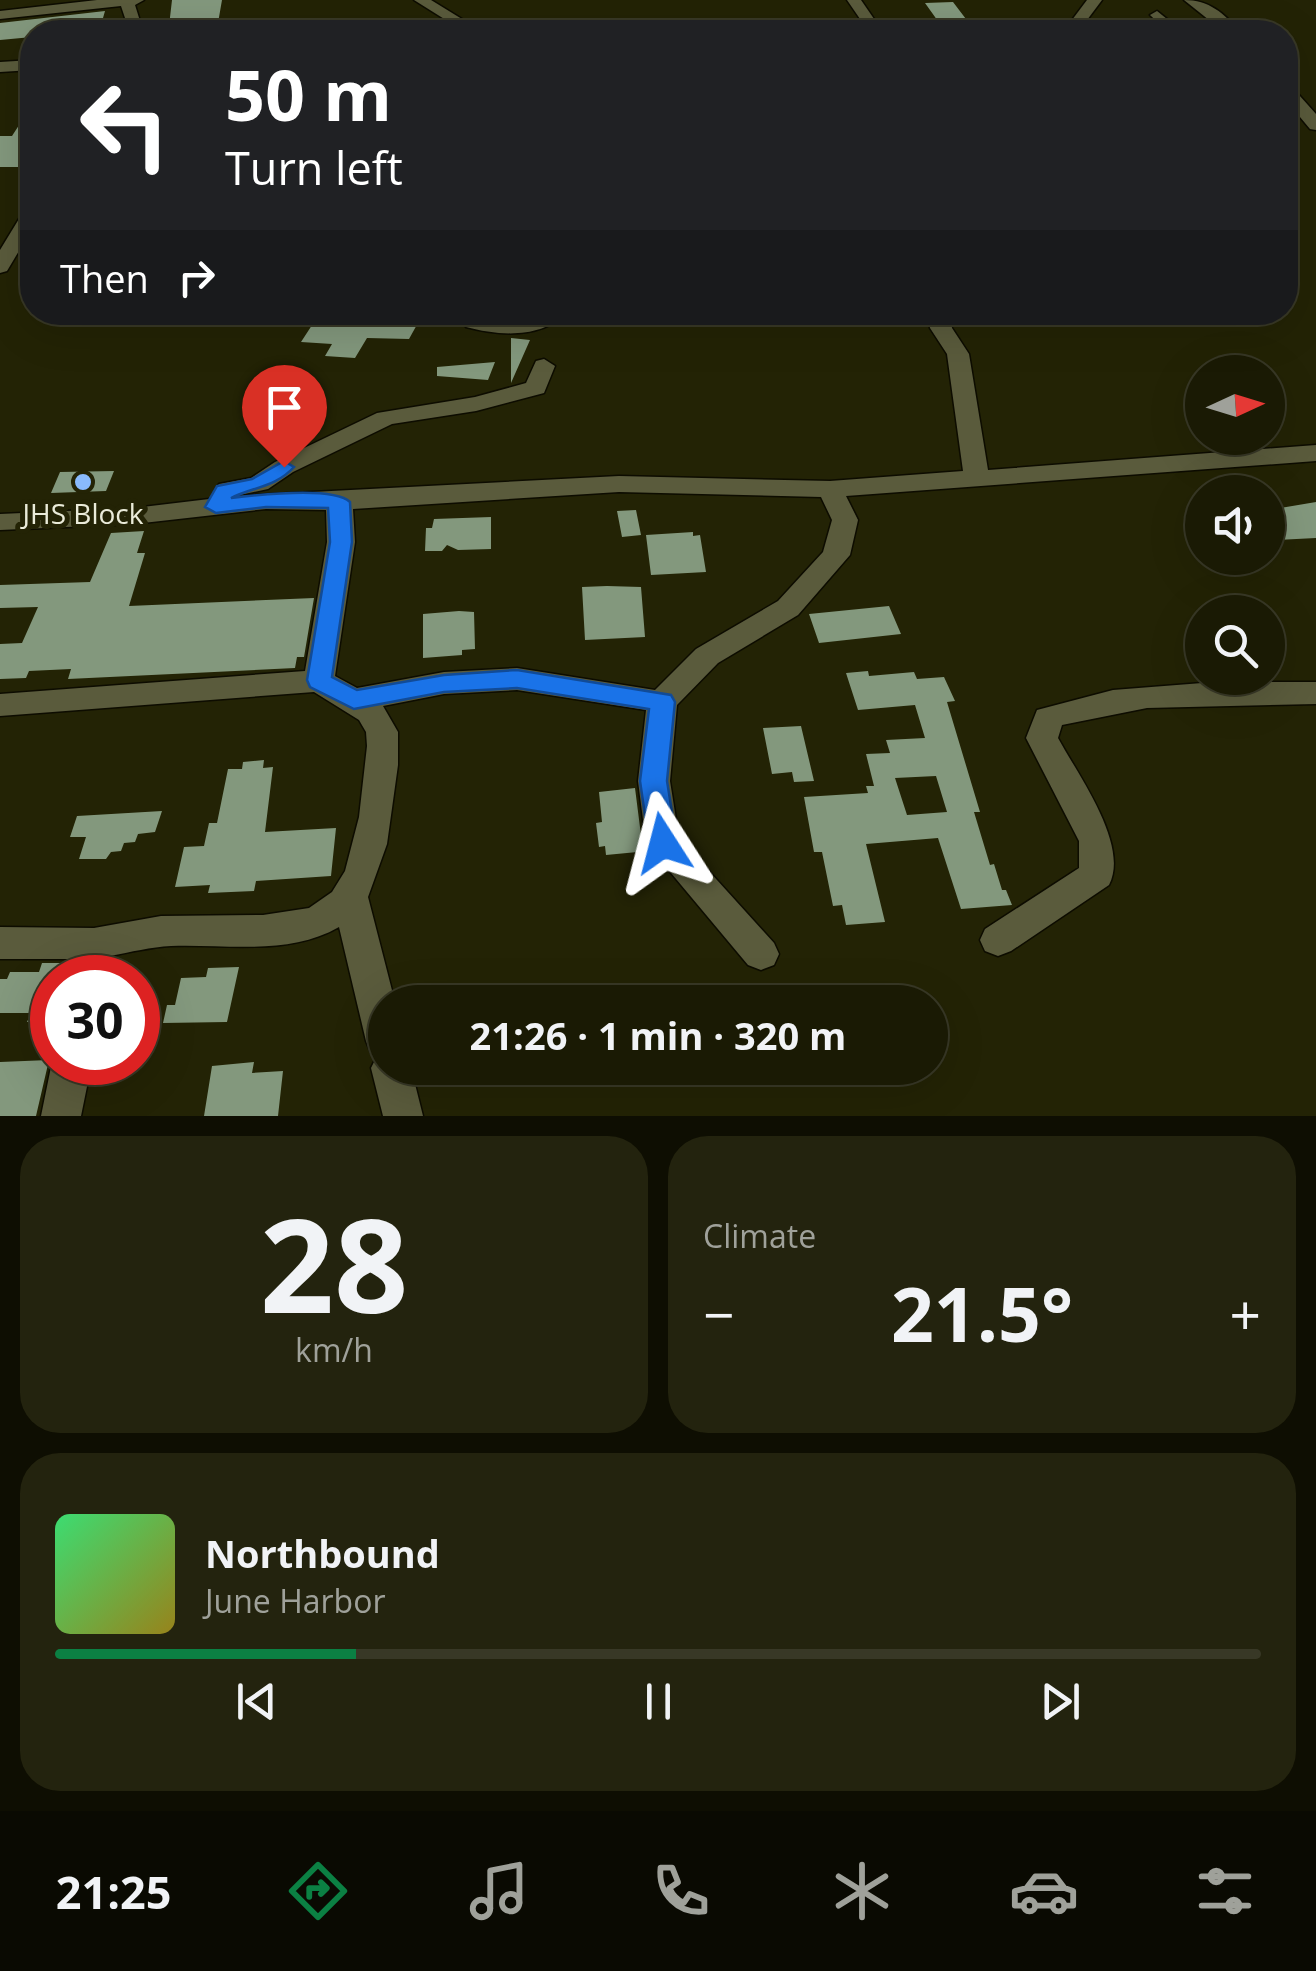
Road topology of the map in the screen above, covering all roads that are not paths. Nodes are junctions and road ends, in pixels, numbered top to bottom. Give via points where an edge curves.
1 (420, 0) edge
2 (1095, 0) edge
3 (1191, 0) edge
4 (131, 1) edge
5 (0, 15) edge
6 (1157, 16) dead end
7 (454, 20) edge
8 (1079, 20) edge
9 (1162, 20) edge
10 (1221, 20) edge
11 (1298, 105) edge
12 (1316, 125) edge
13 (20, 231) edge
14 (3, 257) edge
15 (492, 325) edge
16 (538, 325) edge
17 (941, 325) edge
18 (544, 366) dead end
19 (1316, 453) edge
20 (977, 480) junction
21 (830, 489) junction
22 (339, 502) junction
23 (216, 507) junction
24 (0, 522) edge
25 (319, 680) junction
26 (1315, 694) edge
27 (354, 700) junction
28 (662, 702) junction
29 (0, 706) edge
30 (350, 897) junction
31 (998, 940) dead end
32 (0, 944) edge
33 (762, 954) dead end
34 (59, 955) edge
35 (106, 955) edge
36 (371, 985) edge
37 (67, 1085) edge
38 (396, 1085) edge
39 (61, 1116) edge
40 (403, 1116) edge

1 - 7 street
2 - 8 street
3 - 10 street
4 - 5 street
6 - 9 street
11 - 12 street
13 - 14 street
15 - 16 street
17 - 20 street via 958,354
18 - 23 street via 536,388 386,418 259,484 224,491
19 - 20 street
20 - 21 street
21 - 22 street via 619,484
21 - 28 street via 844,520 829,564 788,608 707,656
22 - 23 street
22 - 25 street via 341,542
23 - 24 street
25 - 27 street
25 - 29 street
26 - 31 street via 1221,691 1075,708 1048,718 1042,738 1096,840 1097,875
27 - 28 street via 517,679
27 - 30 street via 382,722 386,738 376,808
28 - 33 street via 654,781 663,843
30 - 35 street via 318,922 164,931
30 - 36 street
32 - 34 street
37 - 39 street
38 - 40 street

